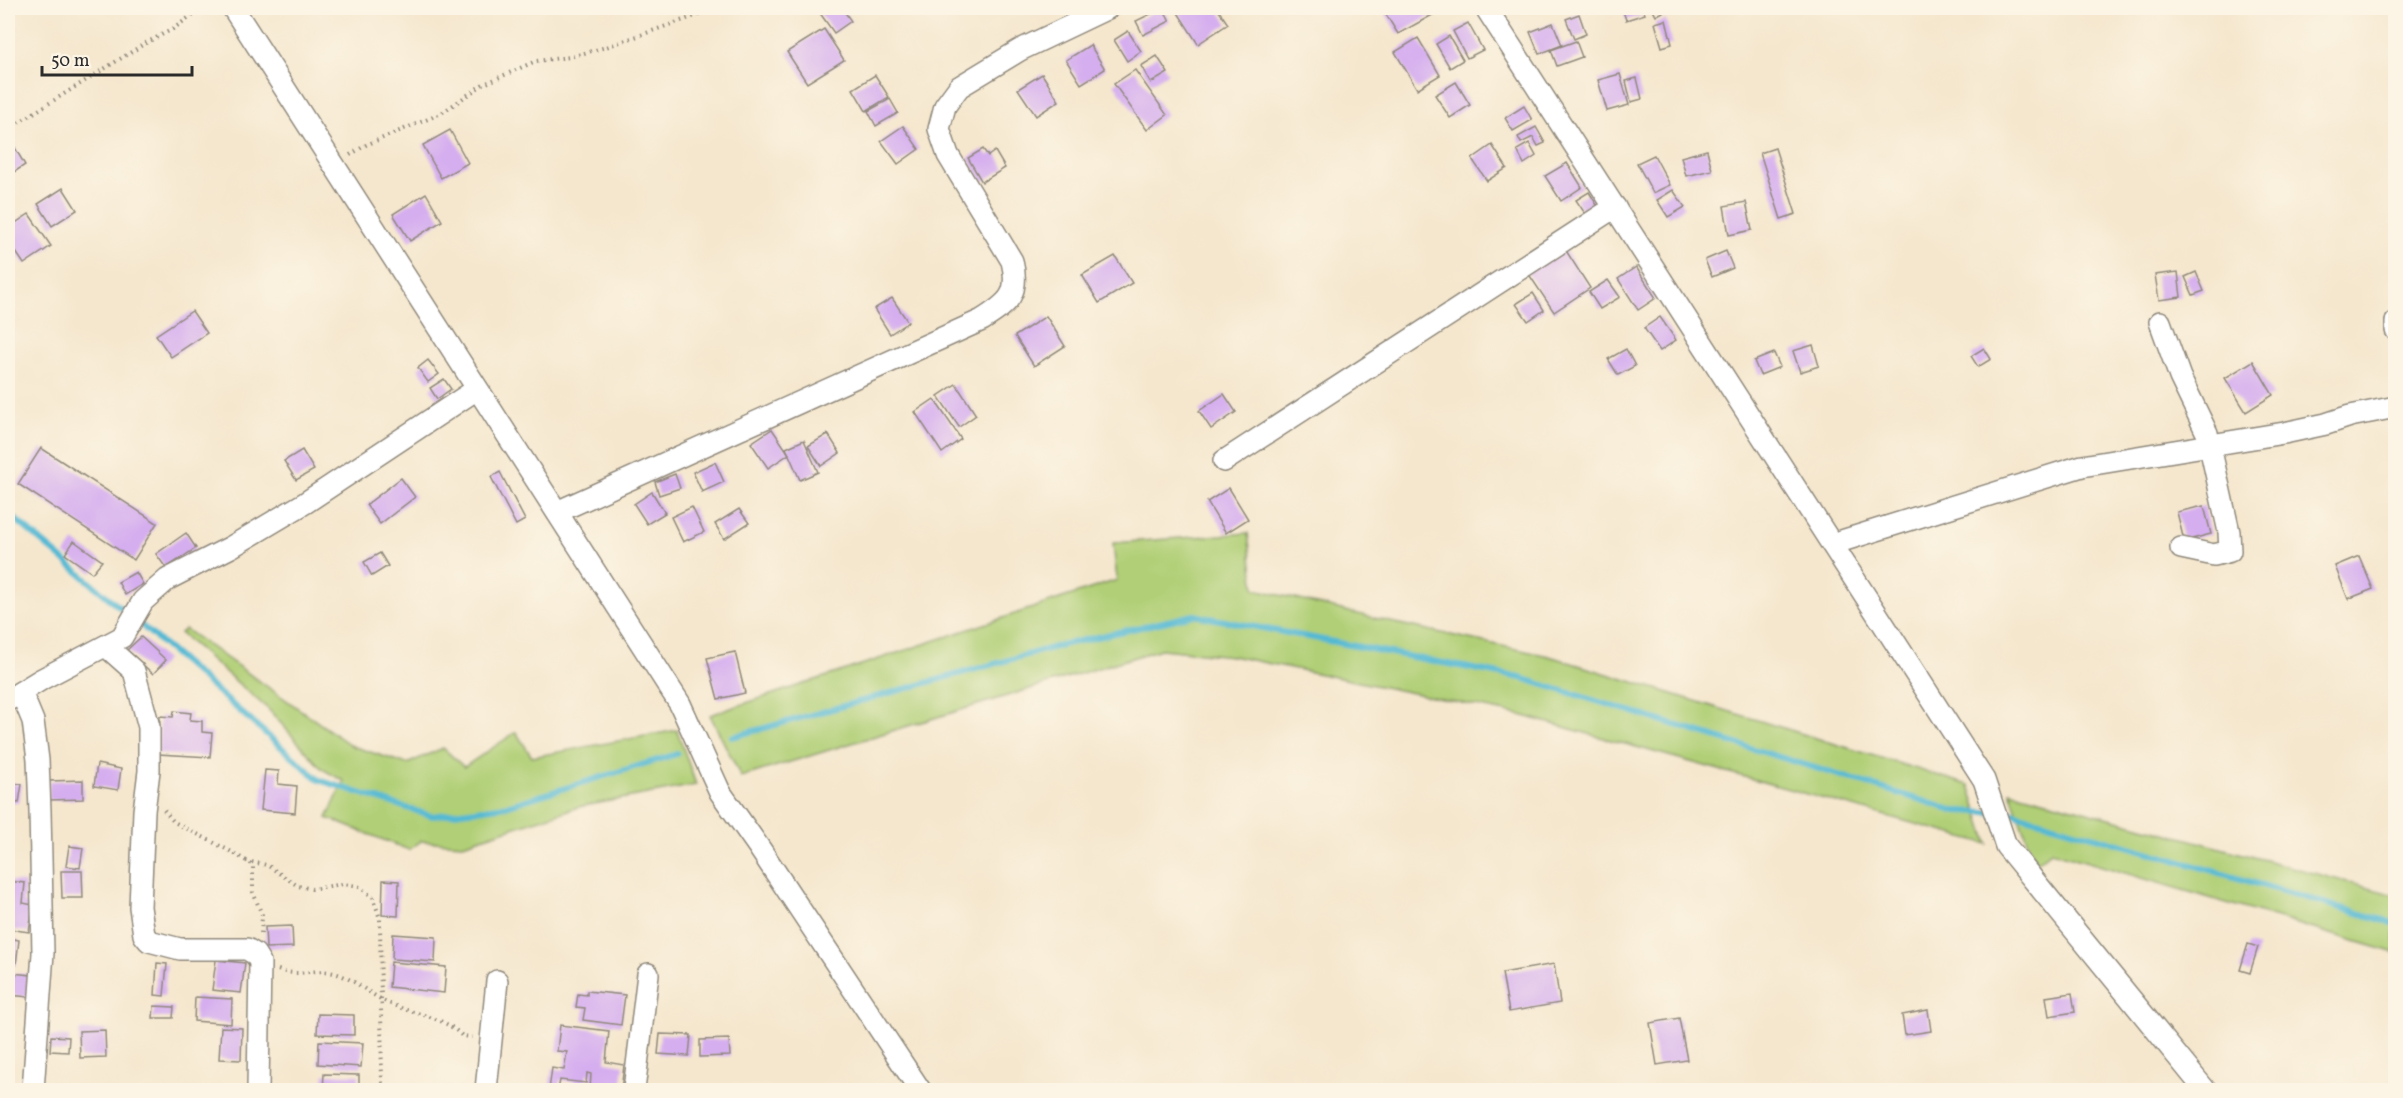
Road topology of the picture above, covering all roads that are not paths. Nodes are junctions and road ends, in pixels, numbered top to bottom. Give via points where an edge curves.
1 (233, 8) edge
2 (1108, 8) edge
3 (1486, 8) edge
4 (1615, 207) junction
5 (2160, 322) dead end
6 (2396, 322) edge
7 (2396, 330) edge
8 (477, 389) junction
9 (2396, 407) edge
10 (2209, 447) junction
11 (1224, 461) dead end
12 (557, 512) junction
13 (1832, 544) junction
14 (2181, 548) dead end
15 (115, 642) junction
16 (14, 696) edge
17 (648, 974) dead end
18 (497, 981) dead end
19 (33, 1090) edge
20 (258, 1090) edge
21 (486, 1090) edge
22 (634, 1090) edge
23 (920, 1090) edge
24 (2205, 1090) edge

1 - 8 street
2 - 12 street via 1020,50 959,87 945,106 939,129 948,155 1012,261 1016,279 1002,308
3 - 4 street
4 - 11 street
4 - 13 street
5 - 10 street via 2180,377 2207,433
6 - 7 street
8 - 12 street
8 - 15 street via 305,503 168,579 142,601
9 - 10 street
10 - 13 street via 2082,466
10 - 14 street via 2230,550 2214,555
12 - 23 street via 680,704 720,792
13 - 24 street via 1983,780 2006,846
15 - 16 street
15 - 20 street via 134,671 149,727 140,907 144,935 149,941 180,949 247,949 255,954 260,966
16 - 19 street via 33,721 38,760 43,953
17 - 22 street
18 - 21 street

